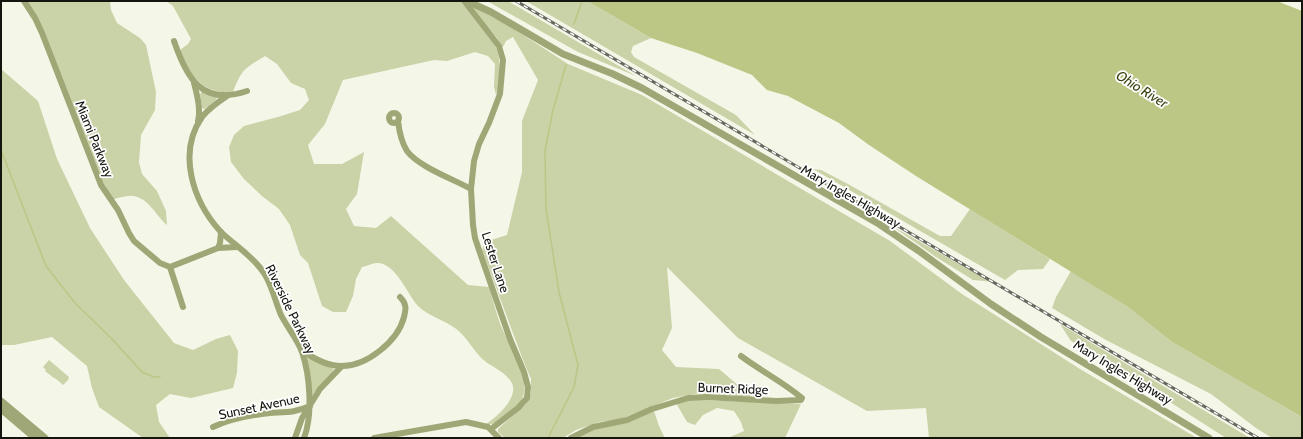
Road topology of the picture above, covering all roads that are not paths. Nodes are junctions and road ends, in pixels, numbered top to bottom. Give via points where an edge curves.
1 (24, 1) edge
2 (465, 1) edge
3 (174, 41) dead end
4 (194, 83) junction
5 (247, 91) dead end
6 (227, 96) junction
7 (398, 121) dead end
8 (197, 127) junction
9 (471, 189) junction
10 (221, 232) junction
11 (237, 247) junction
12 (218, 248) junction
13 (170, 267) junction
14 (400, 298) dead end
15 (183, 307) dead end
16 (302, 350) junction
17 (741, 356) dead end
18 (342, 366) junction
19 (1, 401) edge
20 (310, 406) junction
21 (1, 409) edge
22 (213, 427) dead end
23 (491, 429) junction
24 (35, 438) edge
25 (45, 438) edge
26 (295, 438) edge
27 (304, 438) edge
28 (374, 438) edge
29 (499, 438) edge
30 (572, 438) edge
31 (1209, 438) edge

1 - 13 street, Miami Parkway via 42,32 101,185 124,220 131,237 160,263
2 - 9 street, Lester Lane via 499,46 503,63 500,94 475,155
2 - 31 street, Mary Ingles Highway via 491,12 563,54 642,88 880,224 1035,333
3 - 4 street, Riverside Parkway
4 - 6 street, Riverside Parkway via 210,92
4 - 8 street, Riverside Parkway via 199,112
5 - 6 street, Riverside Parkway
6 - 8 street, Riverside Parkway via 209,109
7 - 9 street via 404,146 412,157
8 - 10 street, Riverside Parkway via 190,151 192,180 204,210
9 - 23 street, Lester Lane via 476,243 528,387 527,398
10 - 11 street, Riverside Parkway
10 - 12 street
11 - 12 street
11 - 16 street, Riverside Parkway via 264,273 283,320
12 - 13 street
13 - 15 street
14 - 18 street via 404,301 406,310 393,338 374,355 354,364
16 - 18 street via 323,362
16 - 20 street, Riverside Parkway
17 - 30 street, Burnet Ridge via 786,385 802,398 801,400 688,398 627,420 592,427
18 - 20 street via 324,384
19 - 25 street
20 - 22 street, Sunset Avenue via 297,412 255,415
20 - 26 street via 302,418
20 - 27 street, Riverside Parkway
21 - 24 street
23 - 28 street via 483,425 460,422
23 - 29 street

